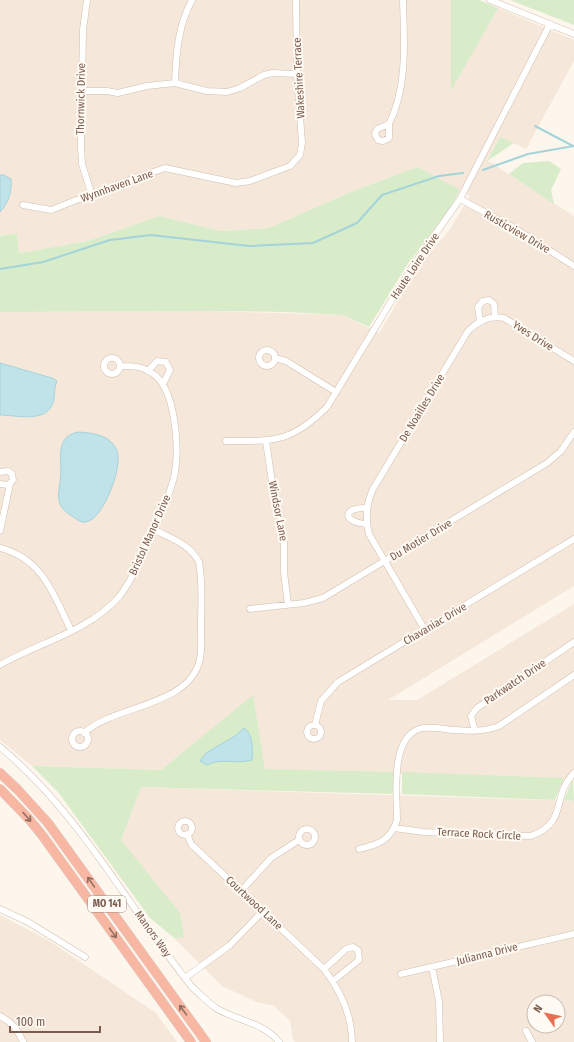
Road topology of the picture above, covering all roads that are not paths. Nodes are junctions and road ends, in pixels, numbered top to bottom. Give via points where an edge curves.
1 (87, 0) edge
2 (192, 0) edge
3 (296, 0) edge
4 (403, 0) edge
5 (490, 0) edge
6 (550, 24) junction
7 (574, 34) edge
8 (297, 74) junction
9 (175, 83) junction
10 (81, 91) junction
11 (389, 124) dead end
12 (300, 155) joint
13 (92, 196) junction
14 (460, 199) junction
15 (23, 204) dead end
16 (574, 266) edge
17 (492, 317) junction
18 (480, 321) junction
19 (275, 358) dead end
20 (574, 361) edge
21 (120, 366) dead end
22 (148, 371) junction
23 (163, 384) junction
24 (336, 392) junction
25 (574, 432) edge
26 (226, 441) dead end
27 (266, 441) junction
28 (0, 472) edge
29 (0, 484) edge
30 (10, 484) junction
31 (367, 508) junction
32 (366, 524) junction
33 (153, 529) junction
34 (0, 532) edge
35 (574, 539) edge
36 (0, 548) edge
37 (384, 562) junction
38 (288, 605) junction
39 (250, 609) dead end
40 (71, 630) junction
41 (425, 630) junction
42 (574, 642) edge
43 (0, 665) edge
44 (574, 675) edge
45 (315, 725) dead end
46 (475, 731) junction
47 (84, 733) dead end
48 (0, 747) edge
49 (0, 773) edge
50 (574, 773) edge
51 (0, 789) edge
52 (394, 828) junction
53 (187, 834) dead end
54 (299, 840) dead end
55 (359, 849) dead end
56 (241, 891) junction
57 (0, 909) edge
58 (262, 911) junction
59 (574, 934) edge
60 (85, 957) dead end
61 (432, 967) junction
62 (324, 969) junction
63 (401, 974) dead end
64 (185, 978) junction
65 (334, 981) junction
66 (0, 1016) edge
67 (23, 1042) edge
68 (191, 1042) edge
69 (206, 1042) edge
70 (278, 1042) edge
71 (352, 1042) edge
72 (440, 1042) edge

1 - 10 street, Thornwick Drive via 83,20
2 - 9 street via 184,14 176,50
3 - 8 street, Wakeshire Terrace
4 - 11 street via 403,70 394,115
5 - 6 street
6 - 7 street
6 - 14 street, Haute Loire Drive
8 - 9 street via 264,74 240,88 226,92 207,91
8 - 12 street, Wakeshire Terrace via 302,143
9 - 10 street via 118,93
10 - 13 street, Thornwick Drive via 81,155
12 - 13 street, Wynnhaven Lane via 284,169 250,181 228,182 165,168
13 - 15 street, Wynnhaven Lane via 51,210
14 - 16 street, Rusticview Drive via 516,228
14 - 24 street, Haute Loire Drive via 412,267
17 - 18 street, De Noailles Drive
17 - 18 street via 494,304 489,300 483,300 478,307
17 - 20 street, Yves Drive via 504,318
18 - 31 street, De Noailles Drive via 468,331 373,489
19 - 24 street via 286,361
21 - 22 street, Bristol Manor Drive via 138,366
22 - 23 street, Bristol Manor Drive
22 - 23 street via 157,361 166,362 170,370
23 - 33 street, Bristol Manor Drive via 172,410 176,458 170,490
24 - 27 street, Haute Loire Drive via 327,407 308,424 288,436
25 - 37 street, Du Motier Drive via 561,451 547,463
26 - 27 street, Haute Loire Drive
27 - 38 street, Windsor Lane via 273,489 282,520
28 - 30 street via 11,472 13,480
29 - 30 street
30 - 34 street
31 - 32 street, De Noailles Drive
31 - 32 street via 355,508 349,515 352,522
32 - 37 street, De Noailles Drive
33 - 40 street, Bristol Manor Drive via 121,594 98,616
33 - 47 street via 182,543 192,551 199,562 201,651 197,668 188,683 173,693 105,719
35 - 41 street, Chavaniac Drive
36 - 40 street via 14,551 26,558 42,574
37 - 38 street, Du Motier Drive via 323,598
37 - 41 street, De Noailles Drive
38 - 39 street, Du Motier Drive
40 - 43 street, Bristol Manor Drive
41 - 45 street, Chavaniac Drive via 338,682 321,701
42 - 46 street, Parkwatch Drive via 477,708 471,716
44 - 46 street via 498,726
46 - 52 street via 427,728 419,729 405,739 398,760 397,820
48 - 64 street, Manors Way via 34,777 66,813
69 -> 49 highway, MO 141 via 48,823
50 - 52 street, Terrace Rock Circle via 564,786 555,818 545,829 531,836 424,832
51 -> 68 highway, MO 141 via 46,841
52 - 55 street via 378,844
53 - 56 street, Courtwood Lane via 191,844
54 - 56 street via 271,858
56 - 58 street, Courtwood Lane
57 - 60 street via 28,922
58 - 62 street, Courtwood Lane
58 - 64 street via 230,945
59 - 61 street, Julianna Drive
61 - 63 street, Julianna Drive
61 - 72 street via 439,1001
62 - 65 street, Courtwood Lane
62 - 65 street via 346,949 353,947 358,950 359,960
64 - 70 street, Manors Way via 215,1008 262,1028
65 - 71 street, Courtwood Lane via 349,1017
66 - 67 street via 19,1031

